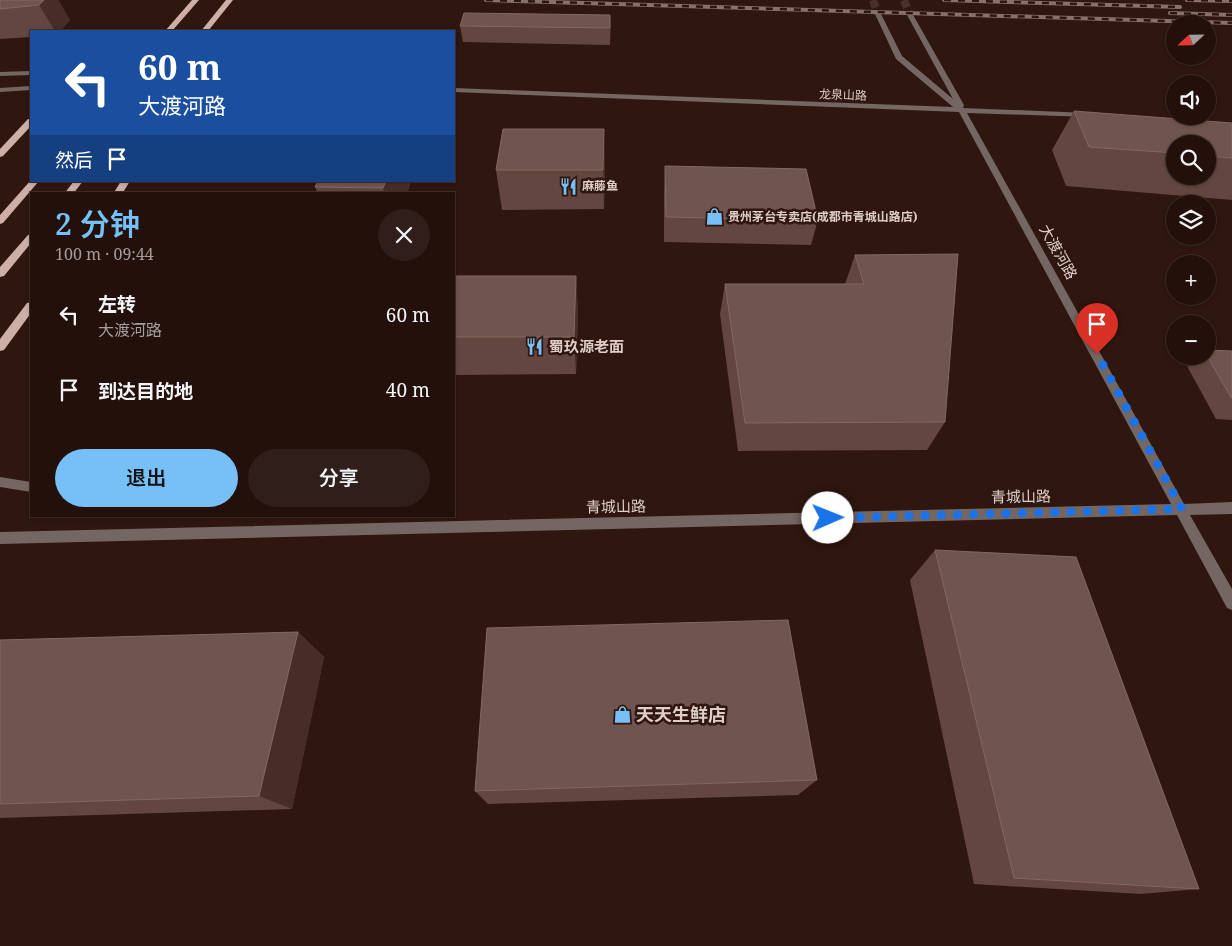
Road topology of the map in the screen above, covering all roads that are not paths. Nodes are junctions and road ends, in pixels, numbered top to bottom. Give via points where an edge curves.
1 (196, 0) edge
2 (230, 0) edge
3 (910, 13) tunnel mouth
4 (878, 14) tunnel mouth
5 (169, 30) edge
6 (205, 30) edge
7 (30, 73) edge
8 (0, 74) edge
9 (30, 88) edge
10 (0, 90) edge
11 (455, 90) edge
12 (963, 112) junction
13 (1098, 116) edge
14 (30, 122) edge
15 (0, 154) edge
16 (34, 182) edge
17 (78, 182) edge
18 (70, 192) edge
19 (0, 221) edge
20 (30, 238) edge
21 (1, 273) edge
22 (30, 307) edge
23 (0, 347) edge
24 (0, 482) edge
25 (30, 487) edge
26 (1232, 508) edge
27 (1182, 509) junction
28 (0, 538) edge
29 (1232, 603) edge

1 - 5 main road
2 - 6 main road
3 - 12 street
4 - 12 street, 大渡河路 via 899,57
7 - 8 street
9 - 10 street
11 - 12 street, 龙泉山路
12 - 13 street, 龙泉山路
12 - 27 street, 大渡河路
14 - 15 main road
16 - 19 main road
17 - 18 main road
20 - 21 main road
22 - 23 main road
24 - 25 street
26 - 27 street, 青城山路
27 - 28 street, 青城山路
27 - 29 street, 大渡河路

